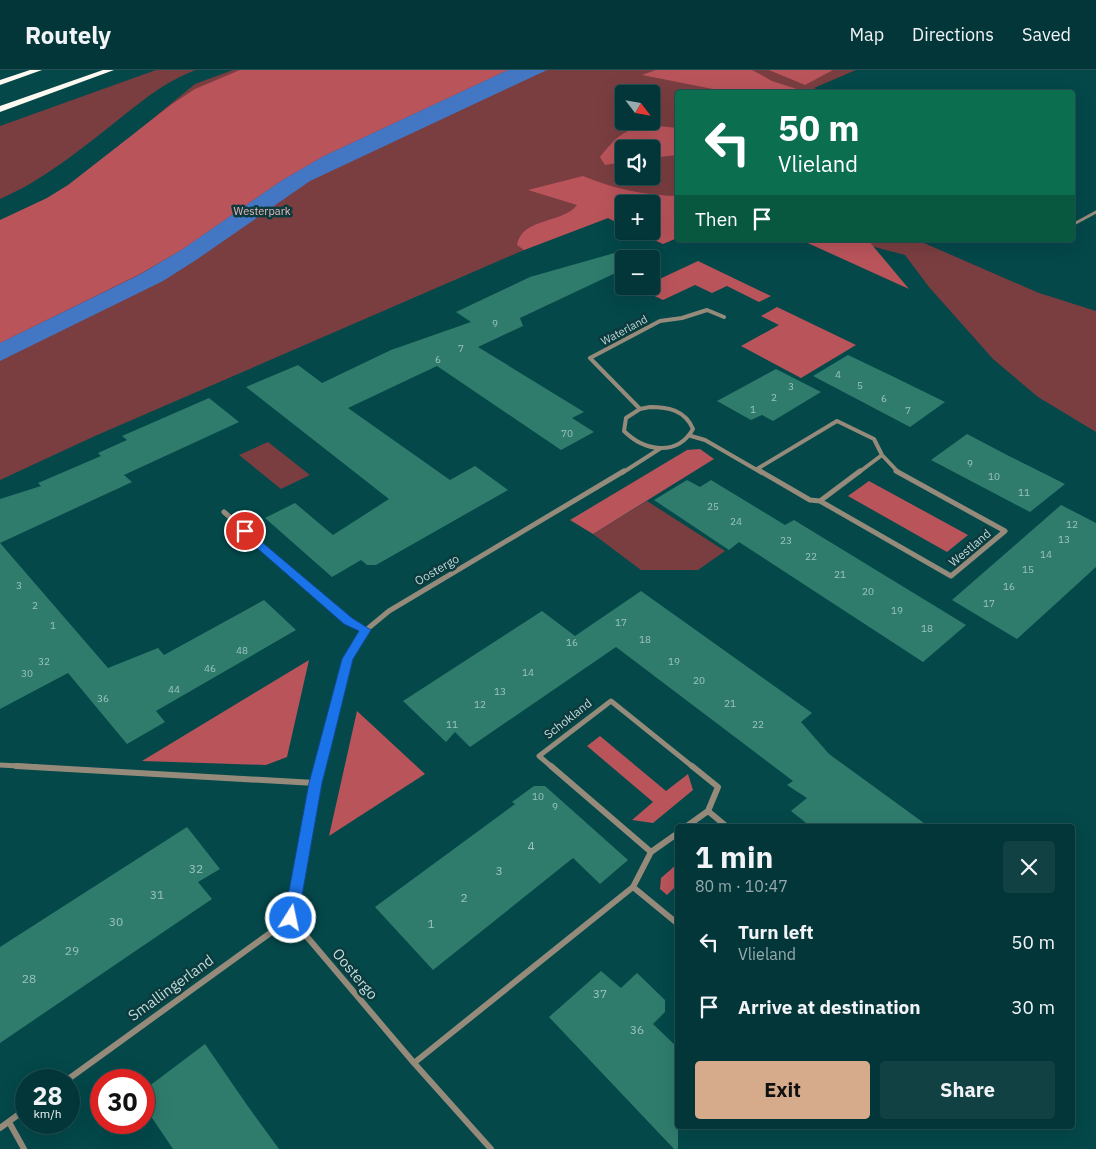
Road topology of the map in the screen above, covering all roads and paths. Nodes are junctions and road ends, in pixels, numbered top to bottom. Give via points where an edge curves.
1 (38, 70) edge
2 (110, 70) edge
3 (0, 83) edge
4 (0, 108) edge
5 (1096, 212) edge
6 (1075, 223) edge
7 (724, 317) dead end
8 (640, 409) junction
9 (691, 436) junction
10 (661, 448) junction
11 (882, 455) junction
12 (758, 469) junction
13 (820, 501) junction
14 (224, 512) dead end
15 (366, 630) junction
16 (0, 765) edge
17 (316, 783) junction
18 (708, 811) junction
19 (690, 824) edge
20 (724, 824) edge
21 (675, 835) edge
22 (651, 852) junction
23 (634, 887) junction
24 (291, 918) junction
25 (675, 921) edge
26 (414, 1063) junction
27 (80, 1071) edge
28 (15, 1117) edge
29 (9, 1122) junction
30 (0, 1128) edge
31 (24, 1149) edge
32 (490, 1149) edge

1 - 3 highway
2 - 4 highway
5 - 6 street
7 - 8 street, Waterland via 707,310 660,321 590,358
8 - 9 street via 660,407 680,412 691,423
8 - 10 street via 626,418 624,431 636,443
9 - 10 street via 678,445
9 - 12 street, Westland via 705,440
10 - 15 street, Oostergo via 389,611
11 - 12 street, Westland via 874,439 837,421
11 - 13 street
11 - 13 street, Westland via 894,470 1005,531 950,576
12 - 13 street, Westland via 810,500
14 - 15 street via 348,621
15 - 17 street, Oostergo via 348,659
16 - 17 street
17 - 24 street, Oostergo
18 - 19 street
18 - 20 street
18 - 22 street, Schokland via 718,787 610,700 539,756
21 - 22 street
22 - 23 street
23 - 25 street
23 - 26 street
24 - 26 street, Oostergo
24 - 27 street, Smallingerland
26 - 32 street, Oostergo
28 - 29 street
29 - 30 street
29 - 31 street

